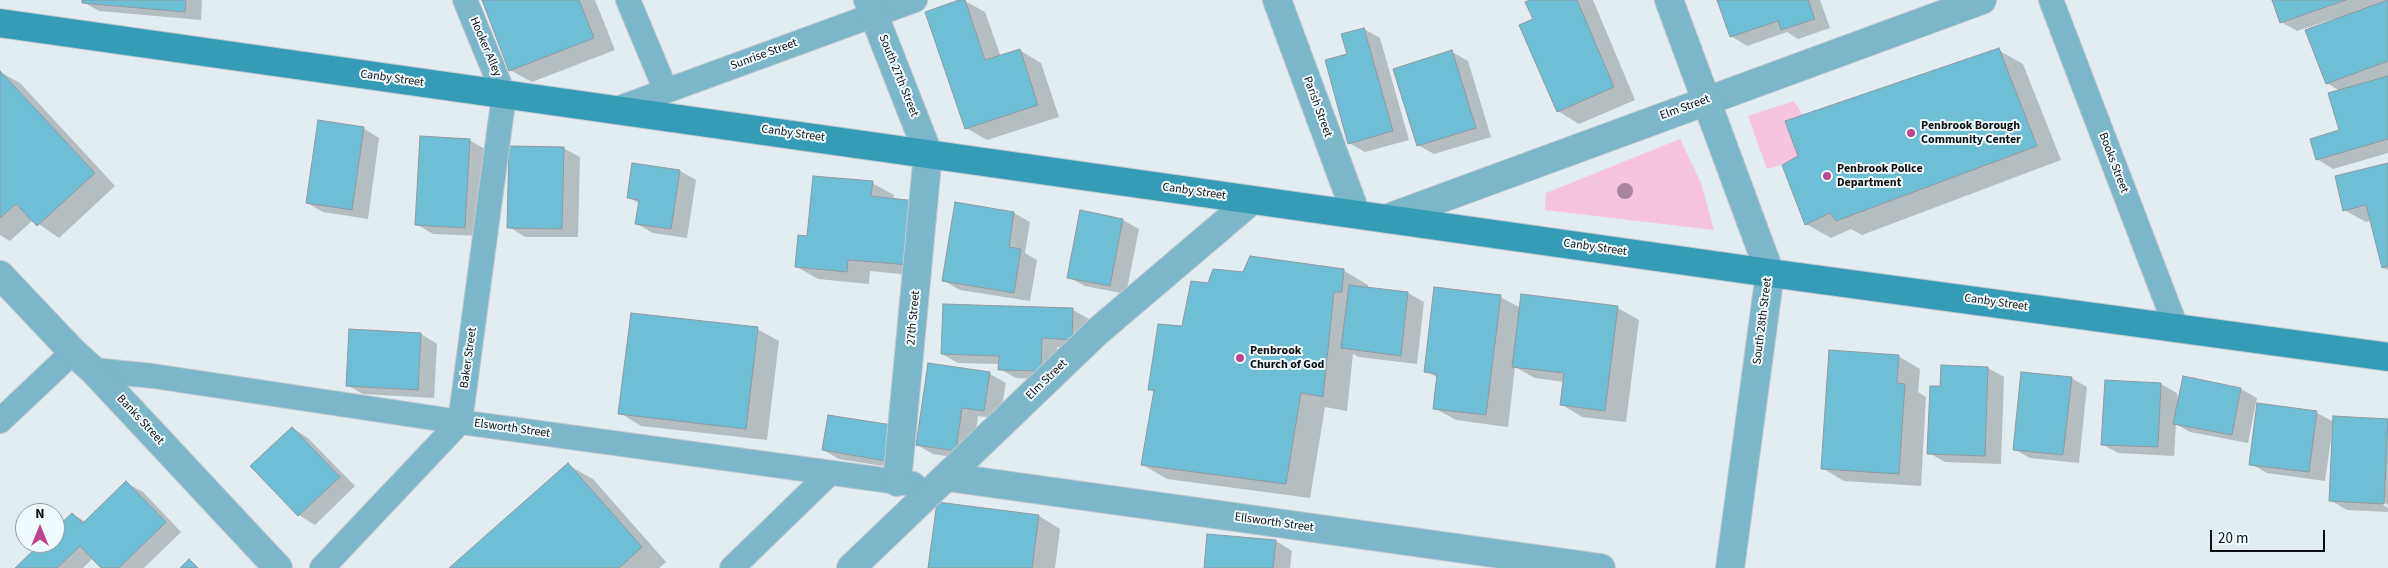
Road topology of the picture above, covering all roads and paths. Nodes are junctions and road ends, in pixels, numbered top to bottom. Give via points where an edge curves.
1 (465, 0) edge
2 (628, 0) edge
3 (915, 0) edge
4 (1278, 0) edge
5 (1668, 0) edge
6 (1982, 0) edge
7 (2051, 0) edge
8 (871, 7) edge
9 (0, 23) edge
10 (666, 90) junction
11 (504, 95) junction
12 (1706, 101) junction
13 (614, 110) junction
14 (928, 153) junction
15 (1252, 200) junction
16 (1356, 214) junction
17 (1388, 218) junction
18 (1770, 273) junction
19 (0, 275) edge
20 (2176, 327) junction
21 (73, 352) junction
22 (2388, 357) edge
23 (93, 370) junction
24 (0, 421) edge
25 (460, 422) junction
26 (830, 474) junction
27 (947, 477) junction
28 (897, 482) junction
29 (927, 496) junction
30 (858, 564) edge
31 (278, 568) edge
32 (322, 568) edge
33 (732, 568) edge
34 (1601, 568) edge
35 (1730, 568) edge

1 - 11 lane, Hooker Alley
2 - 10 lane
3 - 8 lane, Sunrise Street
4 - 16 street, Parish Street
5 - 12 street, South 28th Street
6 - 12 street, Elm Street
7 - 20 lane, Books Street
8 - 10 lane, Sunrise Street
8 - 14 street, South 27th Street
9 - 11 main road, Canby Street
10 - 13 lane, Sunrise Street
11 - 13 main road, Canby Street
11 - 25 lane, Baker Street
12 - 17 street, Elm Street
12 - 18 street, South 28th Street
13 - 14 main road, Canby Street
14 - 15 main road, Canby Street
14 - 28 street, 27th Street
15 - 16 main road, Canby Street
15 - 27 street, Elm Street via 1098,331
16 - 17 main road, Canby Street
17 - 18 main road, Canby Street
18 - 20 main road, Canby Street
18 - 35 street, South 28th Street
19 - 21 street, Banks Street
20 - 22 main road, Canby Street
21 - 23 street, Banks Street
21 - 24 lane
23 - 25 lane, Elsworth Street
23 - 31 street, Banks Street
25 - 26 lane, Elsworth Street
25 - 32 lane
26 - 28 lane, Elsworth Street
26 - 33 lane
27 - 29 street, Elm Street
27 - 34 street, Ellsworth Street
28 - 29 lane, Elsworth Street via 913,484
29 - 30 street, Elm Street

